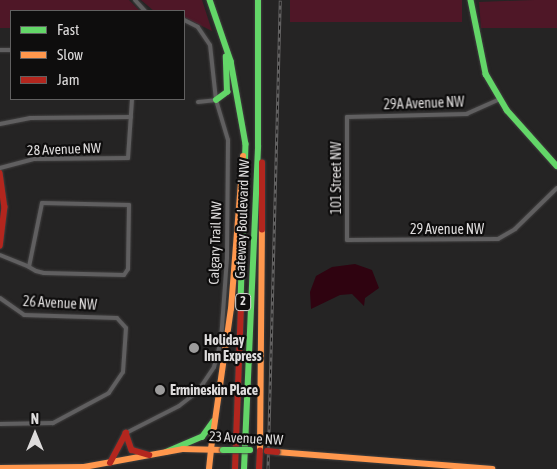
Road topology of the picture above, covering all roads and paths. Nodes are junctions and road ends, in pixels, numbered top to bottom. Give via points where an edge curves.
1 (135, 0) edge
2 (210, 0) edge
3 (258, 0) edge
4 (471, 0) edge
5 (144, 10) edge
6 (185, 20) edge
7 (226, 45) junction
8 (500, 99) junction
9 (132, 100) edge
10 (216, 100) junction
11 (198, 102) dead end
12 (132, 117) junction
13 (347, 117) joint
14 (0, 124) edge
15 (246, 144) junction
16 (258, 146) junction
17 (557, 166) edge
18 (0, 168) edge
19 (0, 173) edge
20 (557, 188) edge
21 (347, 240) joint
22 (0, 246) edge
23 (0, 255) edge
24 (29, 268) junction
25 (0, 298) edge
26 (215, 418) junction
27 (0, 424) edge
28 (126, 433) junction
29 (211, 449) junction
30 (263, 451) junction
31 (166, 452) junction
32 (151, 455) junction
33 (110, 463) junction
34 (0, 468) edge
35 (468, 468) edge
36 (477, 468) edge
37 (209, 469) edge
38 (234, 469) edge
39 (244, 469) edge
40 (260, 469) edge
41 (492, 469) edge

1 - 5 street
2 - 7 main road, 2
3 - 16 main road, Gateway Boulevard NW / 2
4 - 8 main road via 478,49
6 - 10 street, Calgary Trail NW via 198,27 210,45
7 - 10 main road via 227,92
7 - 15 main road, 2
8 - 13 street, 29A Avenue NW via 467,114
8 - 17 main road
9 - 12 street
10 - 11 street
10 - 28 street, Calgary Trail NW via 227,136 228,162 226,286 218,352 210,375 194,395
12 - 14 street via 30,118
12 - 18 street, 28 Avenue NW via 129,157 30,160
13 - 21 street, 101 Street NW
15 - 26 main road via 228,340
15 - 38 main road, 2
16 - 30 main road via 262,160
16 - 39 main road, Gateway Boulevard NW / 2
19 - 22 main road via 5,207
20 - 21 street, 29 Avenue NW via 515,229 492,240
23 - 24 street
24 - 24 street via 42,203 128,204 126,274 52,274
25 - 27 street, 26 Avenue NW via 24,315 124,321 125,362 120,381 106,395 71,414 49,424
26 - 29 main road
26 - 31 main road via 202,437
28 - 32 main road via 132,450
28 - 33 main road
29 - 30 main road, 23 Avenue NW, bridge
29 - 31 main road, 23 Avenue NW
29 - 37 main road
30 - 35 main road, 23 Avenue NW, bridge
30 - 40 main road
31 - 32 main road, 23 Avenue NW
32 - 33 main road, 23 Avenue NW
33 - 34 main road, 23 Avenue NW
35 - 36 main road, 23 Avenue NW
36 - 41 main road, 23 Avenue NW

